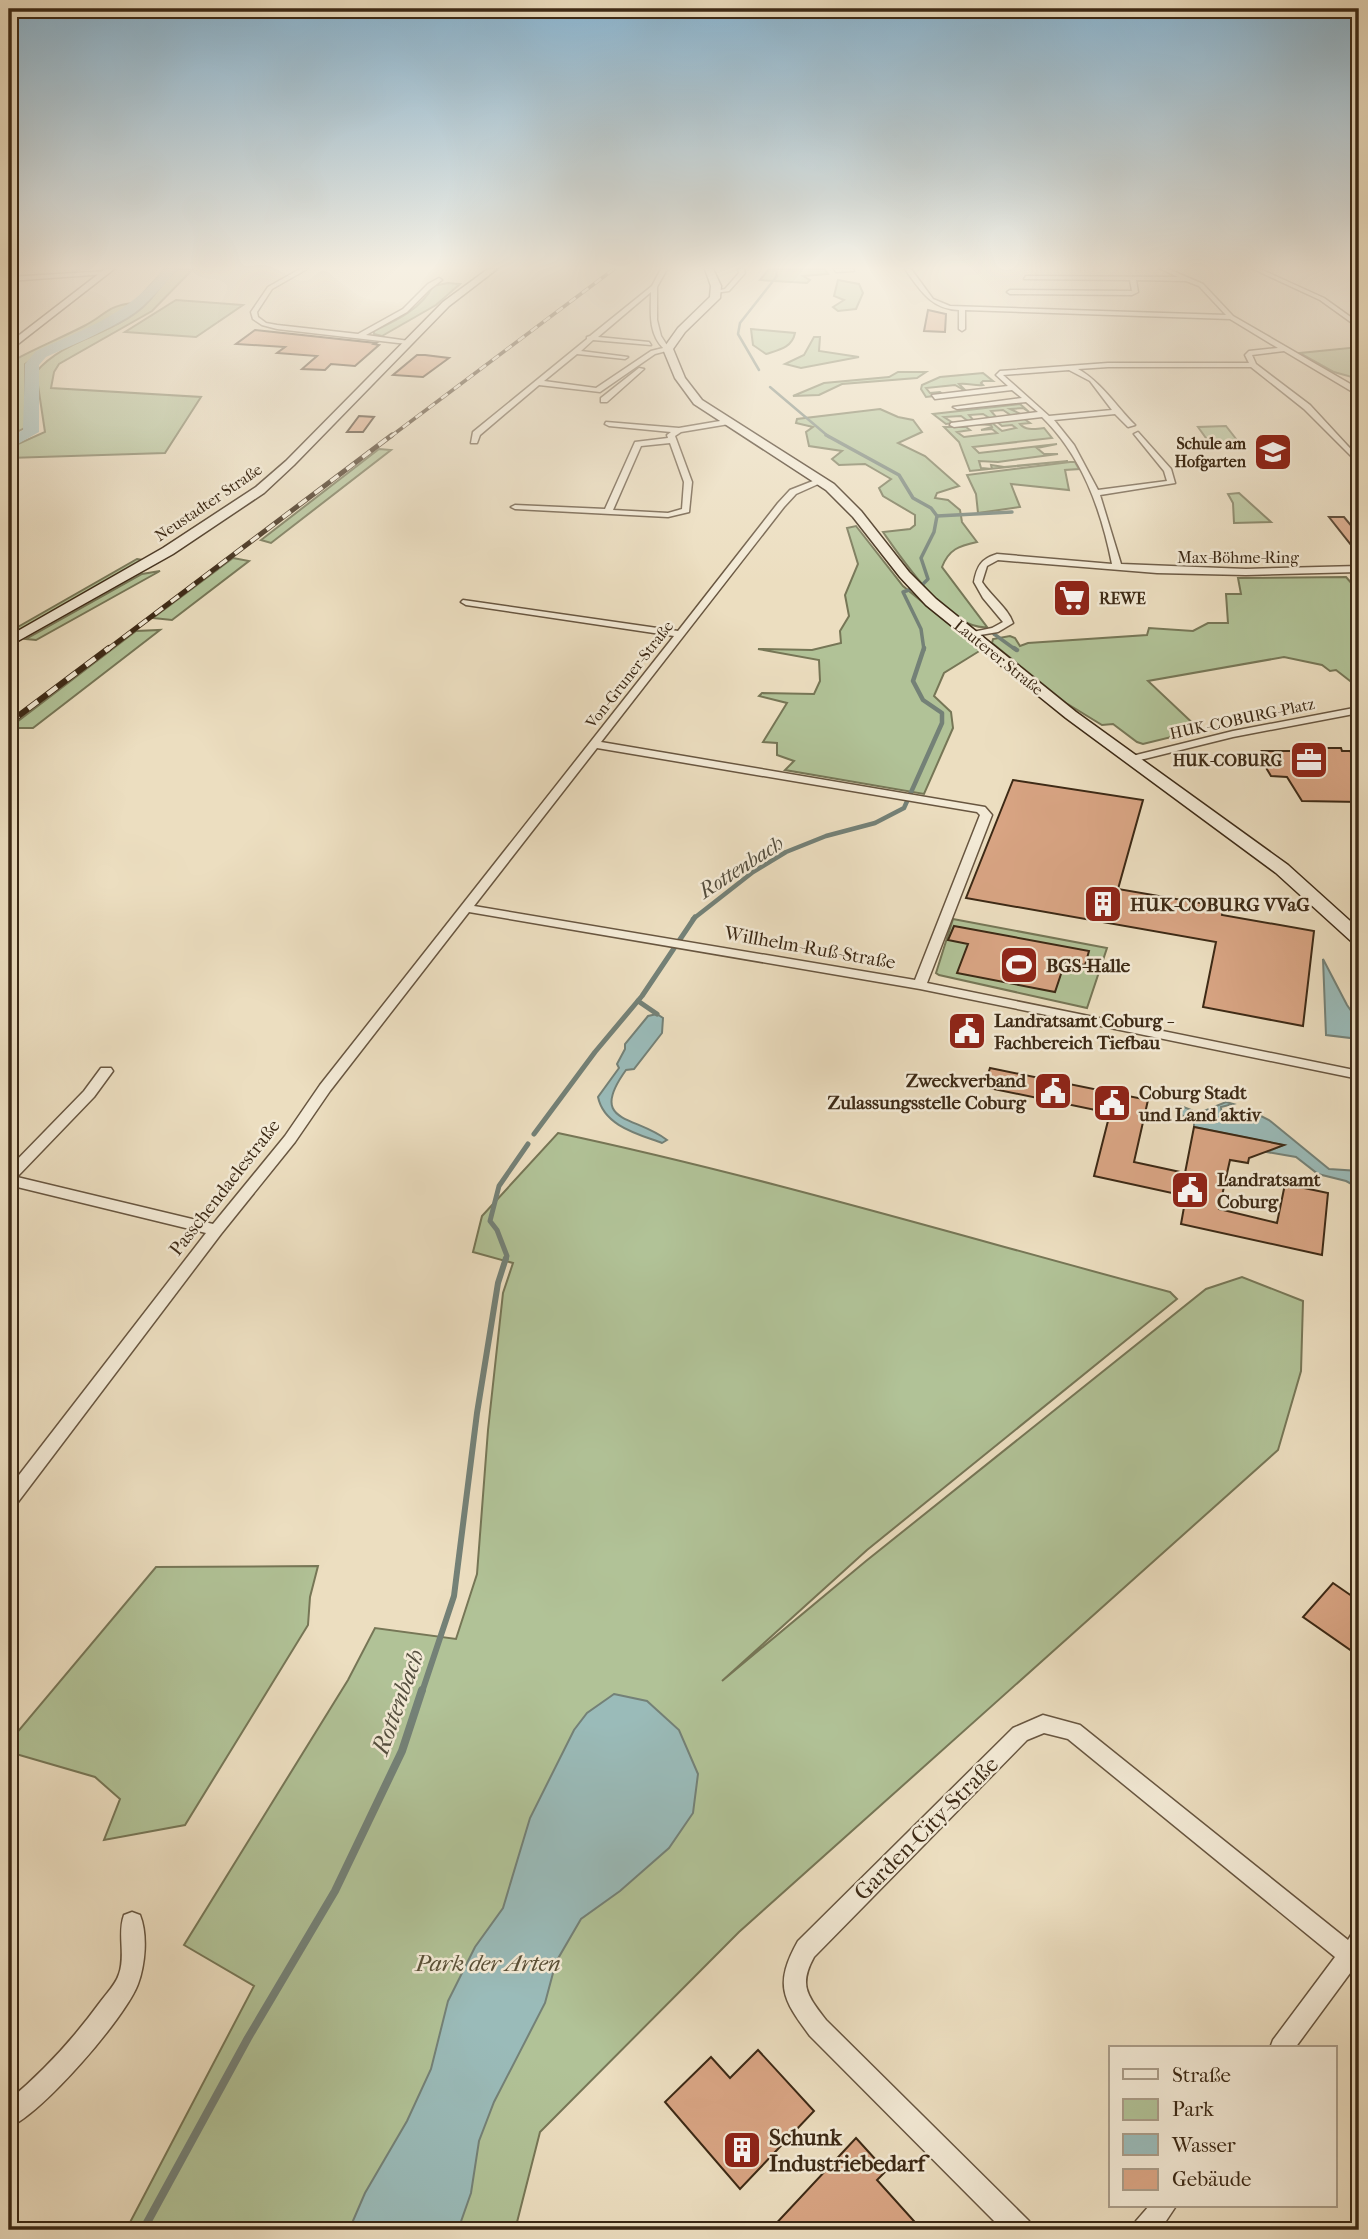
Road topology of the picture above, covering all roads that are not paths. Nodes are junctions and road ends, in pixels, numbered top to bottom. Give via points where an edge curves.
1 (377, 373) edge
2 (551, 373) edge
3 (621, 373) edge
4 (636, 373) edge
5 (679, 373) edge
6 (1000, 373) edge
7 (1080, 373) edge
8 (1263, 373) edge
9 (1328, 373) edge
10 (540, 383) junction
11 (1013, 388) junction
12 (1359, 392) edge
13 (935, 397) dead end
14 (604, 400) dead end
15 (1026, 400) junction
16 (957, 407) dead end
17 (1116, 412) junction
18 (1045, 416) junction
19 (726, 422) junction
20 (609, 424) dead end
21 (954, 425) dead end
22 (1131, 425) dead end
23 (679, 430) junction
24 (1138, 434) dead end
25 (672, 440) junction
26 (474, 441) dead end
27 (1359, 461) edge
28 (821, 481) junction
29 (1096, 493) junction
30 (515, 507) dead end
31 (608, 512) junction
32 (1117, 568) junction
33 (1359, 569) edge
34 (466, 602) dead end
35 (681, 634) junction
36 (971, 635) junction
37 (9, 642) edge
38 (1359, 710) edge
39 (594, 744) junction
40 (1132, 759) junction
41 (470, 904) junction
42 (1359, 938) edge
43 (920, 985) junction
44 (106, 1071) dead end
45 (1359, 1075) edge
46 (9, 1178) edge
47 (216, 1230) junction
48 (9, 1500) edge
49 (132, 1923) dead end
50 (1355, 1949) edge
51 (1282, 2046) edge
52 (9, 2115) edge
53 (1162, 2208) edge
54 (1020, 2230) edge
55 (1145, 2230) edge

1 - 37 street, Neustadter Straße via 252,496 168,551
2 - 10 street
3 - 10 street via 597,390
4 - 14 street
5 - 19 street, Lauterer Straße via 688,392
6 - 11 street
7 - 17 street via 1092,380
8 - 27 street via 1307,407
9 - 12 street
10 - 26 street via 475,434
11 - 13 street
11 - 15 street
15 - 16 street
15 - 18 street
17 - 18 street
17 - 22 street
18 - 21 street
18 - 29 street via 1070,445
19 - 23 street
19 - 28 street, Lauterer Straße
20 - 23 street
23 - 25 street via 671,435
24 - 29 street via 1168,471 1171,483
25 - 31 street via 638,444
25 - 31 street via 688,482 685,511 668,515
28 - 35 street, Von-Gruner-Straße via 793,492
28 - 36 street, Lauterer Straße via 849,504 910,582
29 - 32 street
30 - 31 street
32 - 33 street, Max-Böhme-Ring
32 - 36 street, Max-Böhme-Ring via 1014,558 986,560 978,582 1008,623
34 - 35 street
35 - 39 street, Von-Gruner-Straße
36 - 40 street, Lauterer Straße
38 - 40 street, HUK-COBURG-Platz
39 - 41 street, Von-Gruner-Straße
39 - 43 street, Willhelm-Ruß-Straße via 981,809 986,815
40 - 42 street, Lauterer Straße via 1282,869
41 - 43 street, Willhelm-Ruß-Straße
41 - 47 street, Passchendaelestraße
43 - 45 street, Willhelm-Ruß-Straße
44 - 46 street
46 - 47 street
47 - 48 street, Passchendaelestraße
49 - 52 street via 133,1962 128,1982 88,2038 42,2088
50 - 51 street, Garden-City-Straße
50 - 54 street, Garden-City-Straße via 1073,1731 1043,1724 1020,1734 806,1949 792,1981 818,2028
53 - 55 street

